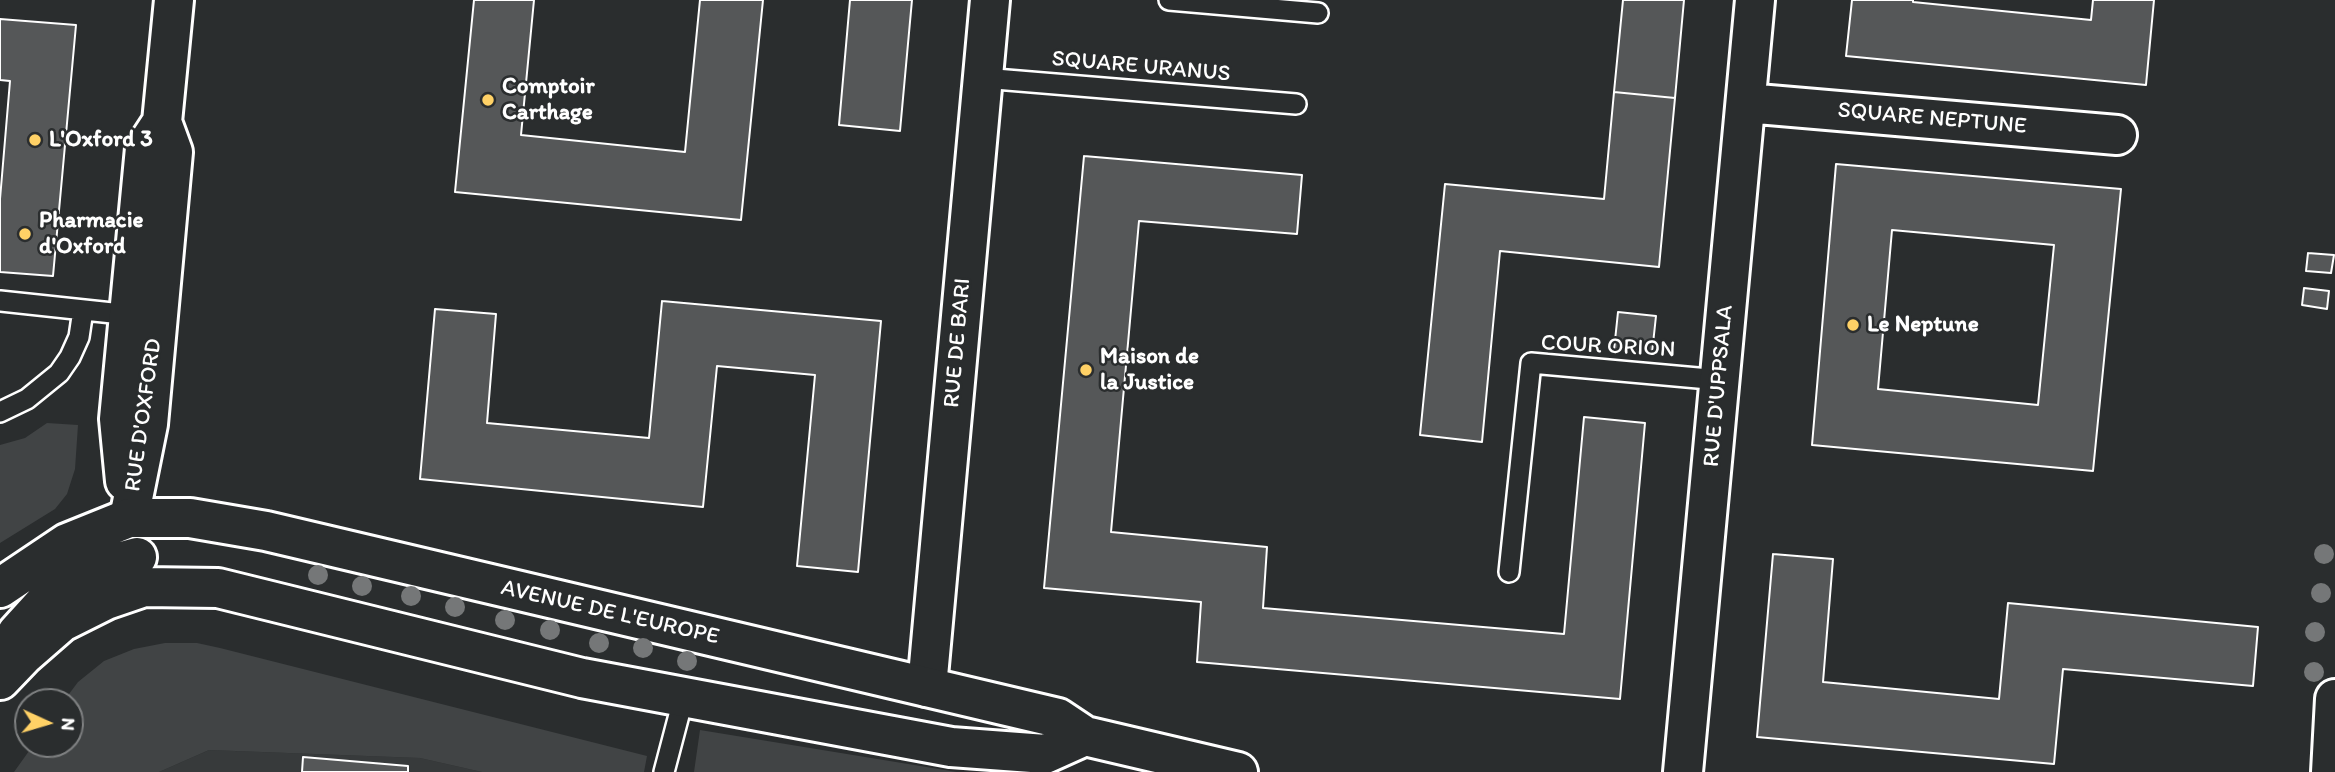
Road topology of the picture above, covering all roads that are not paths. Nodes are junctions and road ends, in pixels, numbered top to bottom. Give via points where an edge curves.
1 (174, 0) edge
2 (990, 0) edge
3 (1169, 0) edge
4 (1755, 0) edge
5 (1318, 13) dead end
6 (983, 78) junction
7 (1746, 103) junction
8 (1296, 104) dead end
9 (162, 122) junction
10 (2118, 135) dead end
11 (0, 301) edge
12 (82, 310) junction
13 (131, 315) junction
14 (1720, 380) junction
15 (0, 412) edge
16 (129, 518) junction
17 (141, 572) junction
18 (1509, 572) dead end
19 (0, 588) edge
20 (0, 664) edge
21 (0, 680) edge
22 (927, 687) junction
23 (684, 696) junction
24 (2335, 699) edge
25 (771, 712) junction
26 (1085, 736) junction
27 (664, 772) edge
28 (1238, 772) edge
29 (1683, 772) edge
30 (2331, 772) edge

1 - 9 street, RUE D'OXFORD
2 - 6 street, RUE DE BARI
3 - 5 lane
4 - 7 street, RUE D'UPPSALA
6 - 8 lane, SQUARE URANUS
6 - 22 street, RUE DE BARI
7 - 10 street, SQUARE NEPTUNE
7 - 14 street, RUE D'UPPSALA
9 - 13 street, RUE D'OXFORD via 145,148
9 - 16 street, RUE D'OXFORD via 173,152 148,424
11 - 12 lane
12 - 13 lane
12 - 15 lane via 79,337 60,373 27,399
13 - 16 street, RUE D'OXFORD via 119,419
14 - 18 lane, COUR ORION via 1531,363
14 - 29 street, RUE D'UPPSALA
16 - 17 street
16 - 19 street via 67,543
16 - 22 street, AVENUE DE L'EUROPE via 190,518 265,531
17 - 20 street via 93,569 47,600 17,633
17 - 21 street via 106,600 62,622
17 - 23 street via 582,678
22 - 25 street, RUE DE BARI via 922,716 797,692
22 - 26 street, AVENUE DE L'EUROPE via 1058,718
23 - 25 street
23 - 27 lane
24 - 30 street
25 - 26 street via 951,747 1045,754
26 - 28 street, AVENUE DE L'EUROPE

